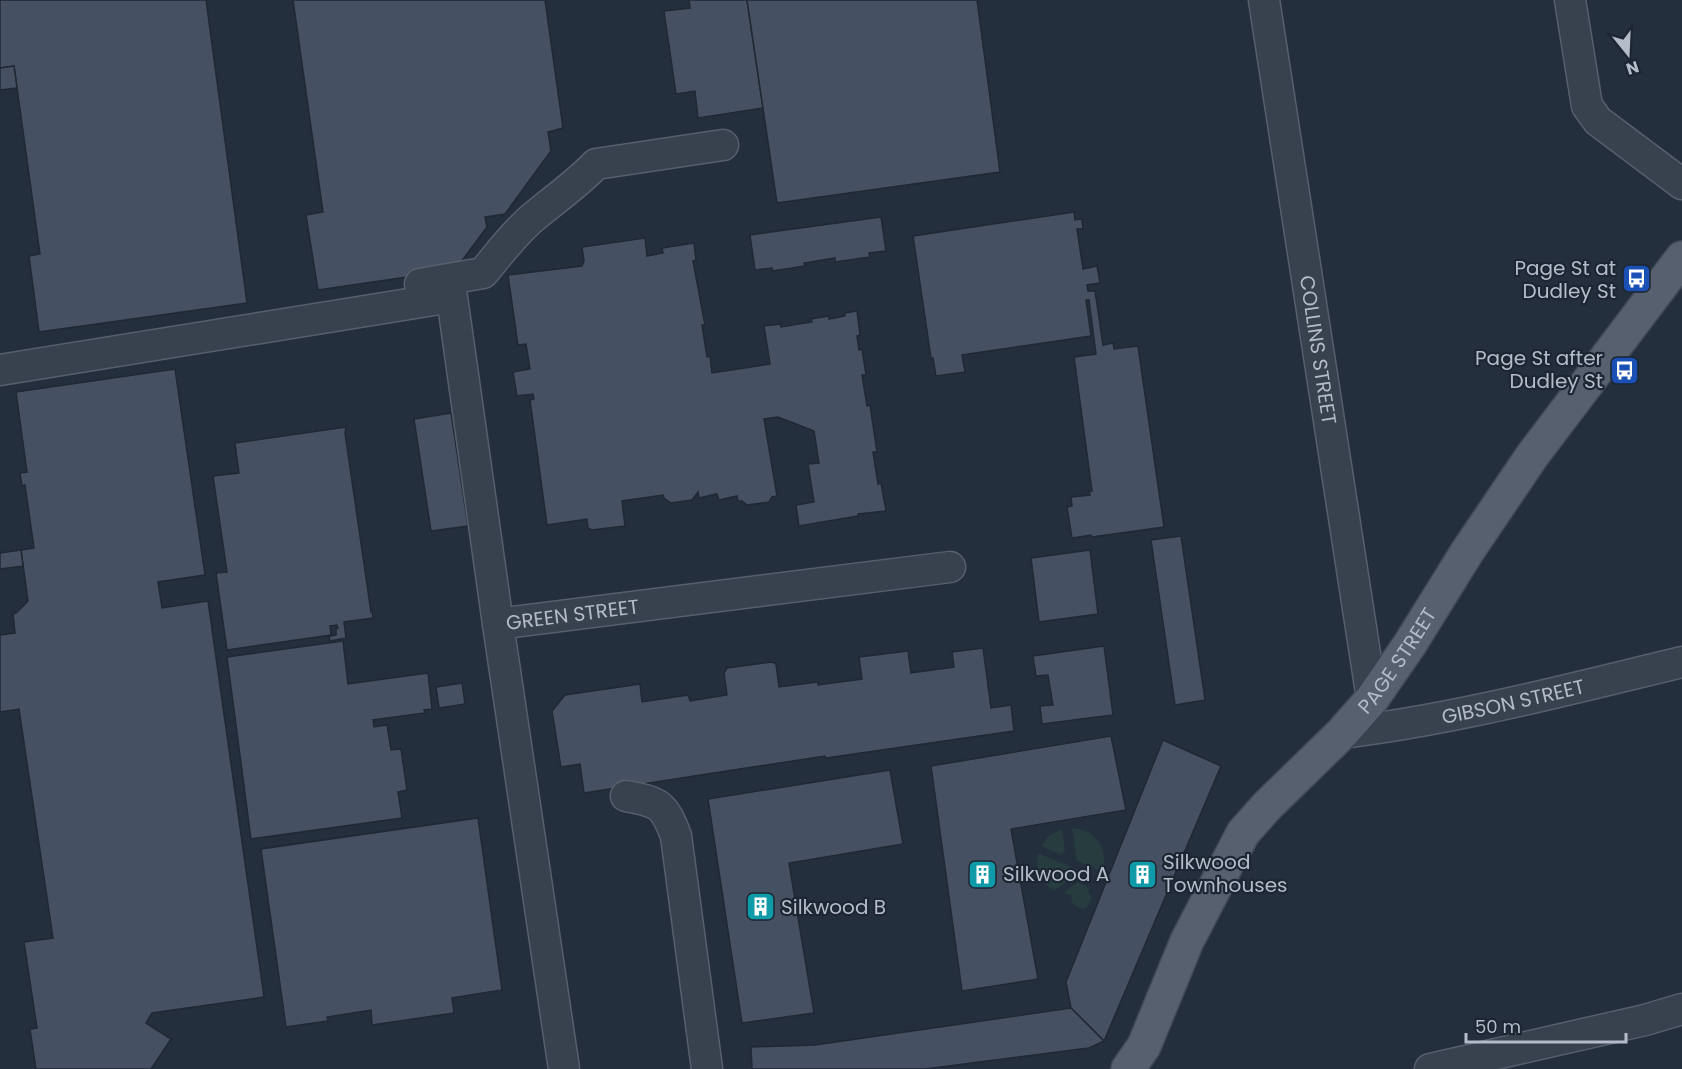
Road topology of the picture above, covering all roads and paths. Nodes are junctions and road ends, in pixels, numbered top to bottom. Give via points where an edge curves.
1 (1264, 0) edge
2 (1570, 0) edge
3 (723, 145) dead end
4 (1682, 184) edge
5 (1682, 258) edge
6 (0, 356) edge
7 (0, 370) edge
8 (950, 567) dead end
9 (498, 624) junction
10 (1682, 662) edge
11 (1372, 699) junction
12 (1342, 733) junction
13 (626, 796) dead end
14 (1682, 1009) edge
15 (564, 1069) edge
16 (707, 1069) edge
17 (1128, 1069) edge
18 (1430, 1069) edge

1 - 11 street, COLLINS STREET
2 - 4 street via 1587,106 1598,121
3 - 6 street via 596,164 529,222 483,273
5 - 11 main road, PAGE STREET via 1532,456
7 - 9 street via 452,297
8 - 9 street, GREEN STREET
9 - 15 street, GREEN STREET
10 - 12 street, GIBSON STREET via 1406,725
11 - 12 main road, PAGE STREET
12 - 17 main road, PAGE STREET via 1243,833 1187,941 1144,1046
13 - 16 street via 652,801 660,807 668,814 676,836
14 - 18 street

